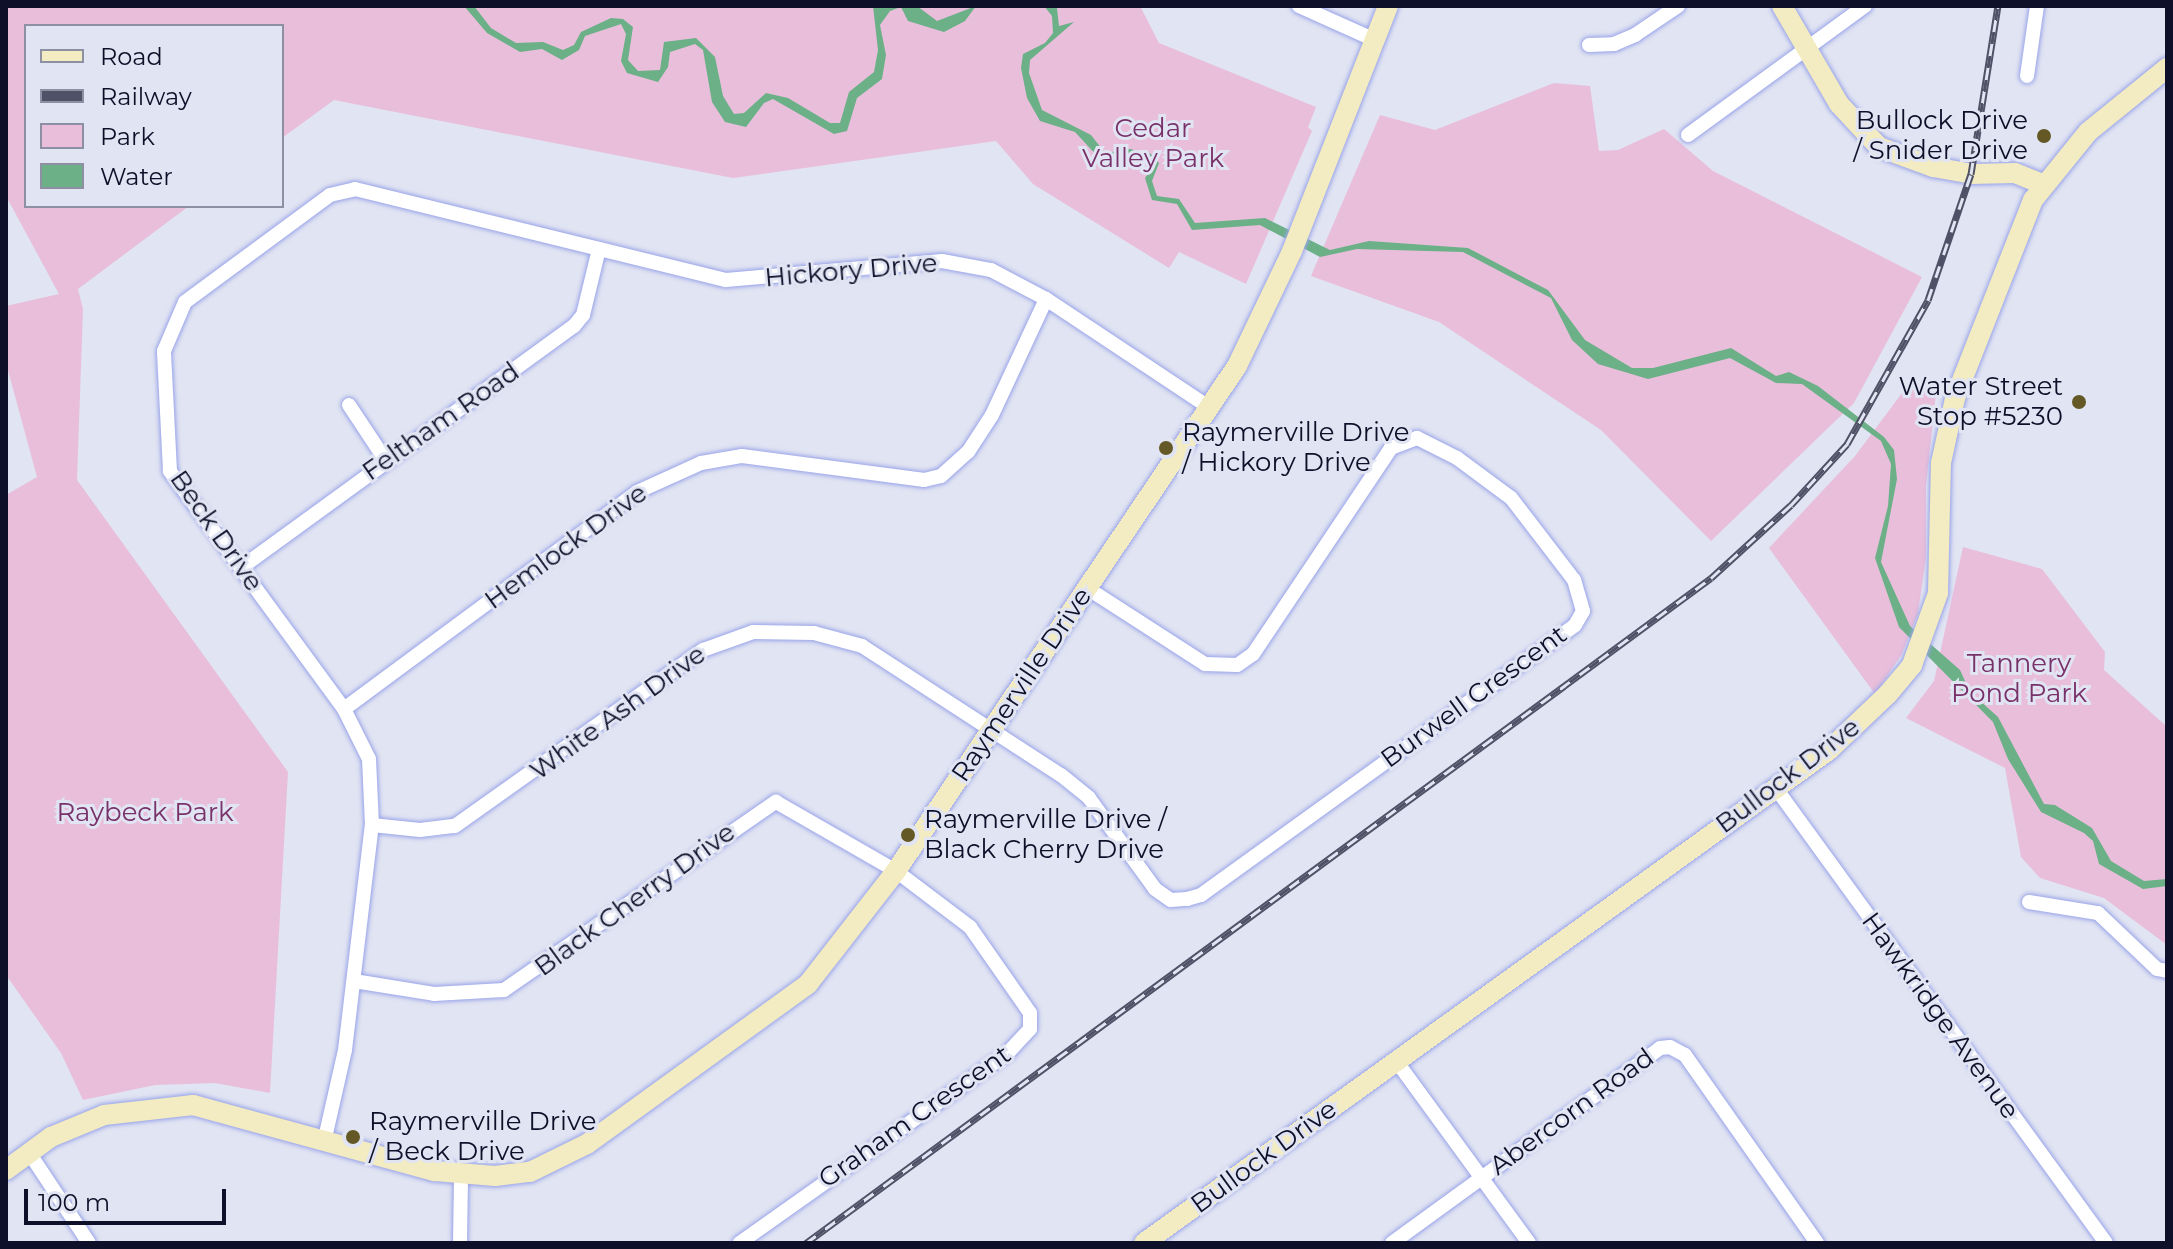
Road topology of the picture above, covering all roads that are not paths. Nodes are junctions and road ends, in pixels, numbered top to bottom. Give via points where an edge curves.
1 (1299, 6) edge
2 (1388, 6) edge
3 (1678, 6) edge
4 (1782, 6) edge
5 (1865, 6) edge
6 (2037, 6) edge
7 (1375, 40) junction
8 (1589, 45) dead end
9 (1806, 51) junction
10 (2167, 68) edge
11 (2027, 76) dead end
12 (1688, 135) dead end
13 (2044, 185) junction
14 (599, 249) junction
15 (1046, 299) junction
16 (349, 405) dead end
17 (1210, 408) junction
18 (386, 461) junction
19 (242, 567) junction
20 (1087, 588) junction
21 (344, 709) junction
22 (991, 731) junction
23 (1775, 787) junction
24 (372, 825) junction
25 (896, 871) junction
26 (2029, 902) dead end
27 (2167, 971) edge
28 (354, 981) junction
29 (1397, 1062) junction
30 (325, 1138) junction
31 (28, 1151) junction
32 (6, 1170) edge
33 (461, 1176) junction
34 (1482, 1177) junction
35 (89, 1243) edge
36 (460, 1243) edge
37 (740, 1243) edge
38 (1144, 1243) edge
39 (1392, 1243) edge
40 (1529, 1243) edge
41 (1817, 1243) edge
42 (2106, 1243) edge

1 - 7 street
2 - 7 street, Raymerville Drive
3 - 8 street via 1635,35 1614,44
4 - 9 street
5 - 9 street
6 - 11 street
7 - 17 street, Raymerville Drive via 1259,328
9 - 12 street
9 - 13 street via 1839,104 1879,147 1933,167 1971,174 2015,173
10 - 13 street, Bullock Drive via 2088,132
13 - 23 street, Bullock Drive via 2033,200 1955,398 1941,463 1941,569 1930,621 1912,665 1861,723
14 - 15 street, Hickory Drive via 743,281 873,265 964,263 991,270
14 - 18 street, Feltham Road via 583,315 574,326
14 - 19 street, Beck Drive via 349,189 330,195 185,302 164,351 170,471
15 - 17 street, Hickory Drive
15 - 21 street, Hemlock Drive via 992,415 968,452 941,476 924,480 742,456 691,467 637,492
16 - 18 street
17 - 20 street, Raymerville Drive
18 - 19 street, Feltham Road
19 - 21 street, Beck Drive
20 - 22 street, Raymerville Drive
20 - 22 street, Burwell Crescent via 1205,664 1237,665 1253,654 1391,448 1417,438 1441,448 1511,498 1574,580 1583,611 1575,625 1201,895 1187,899 1171,900 1155,889 1106,819 1075,786
21 - 24 street, Beck Drive via 369,759
22 - 24 street, White Ash Drive via 862,646 814,633 753,632 703,650 455,826 420,830
22 - 25 street, Raymerville Drive
23 - 29 street, Bullock Drive
23 - 42 street, Hawkridge Avenue
24 - 28 street, Beck Drive
25 - 28 street, Black Cherry Drive via 776,802 504,990 434,994
25 - 33 street, Raymerville Drive via 808,984 587,1144 530,1172
25 - 37 street, Graham Crescent via 970,927 1030,1013 1030,1029 1008,1053
26 - 27 street via 2098,913 2157,969
28 - 30 street, Beck Drive
29 - 34 street
29 - 38 street, Bullock Drive
30 - 31 street, Raymerville Drive via 193,1105 158,1105 104,1115
30 - 33 street, Raymerville Drive via 403,1164
31 - 32 street, Raymerville Drive
31 - 35 street
33 - 36 street
34 - 39 street, Abercorn Road
34 - 40 street
34 - 41 street, Abercorn Road via 1660,1048 1675,1048

